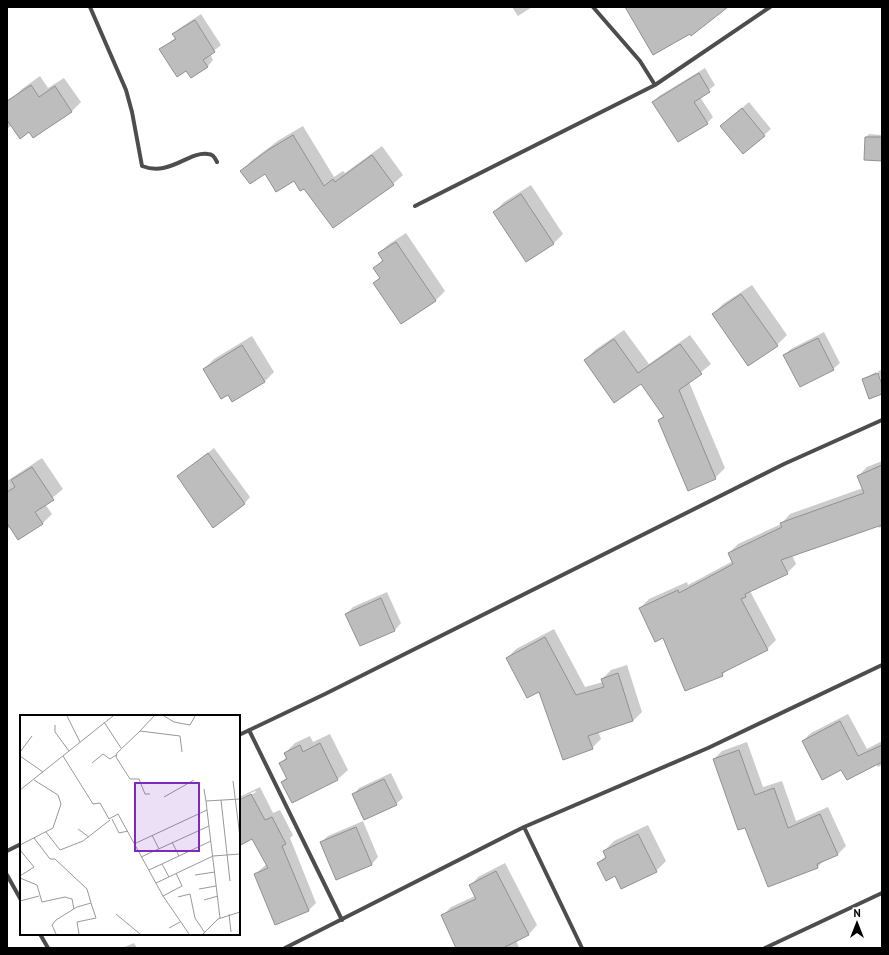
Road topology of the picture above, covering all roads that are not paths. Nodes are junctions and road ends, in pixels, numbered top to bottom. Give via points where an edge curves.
1 (90, 7) edge
2 (594, 7) edge
3 (770, 7) edge
4 (655, 85) junction
5 (218, 162) dead end
6 (416, 206) dead end
7 (882, 420) edge
8 (882, 665) edge
9 (249, 730) junction
10 (240, 734) edge
11 (524, 827) junction
12 (20, 845) edge
13 (7, 852) edge
14 (7, 875) edge
15 (882, 893) edge
16 (20, 898) edge
17 (342, 920) junction
18 (41, 935) edge
19 (48, 948) edge
20 (285, 948) edge
21 (582, 948) edge
22 (766, 948) edge

1 - 5 street via 126,90 142,166 150,170 164,168 198,155 208,154
2 - 4 street via 640,61
3 - 4 street
4 - 6 street
7 - 9 street via 784,464
8 - 11 street via 708,748
9 - 10 street
9 - 17 street
11 - 17 street
11 - 21 street
12 - 13 street
14 - 16 street
15 - 22 street
17 - 20 street
18 - 19 street

